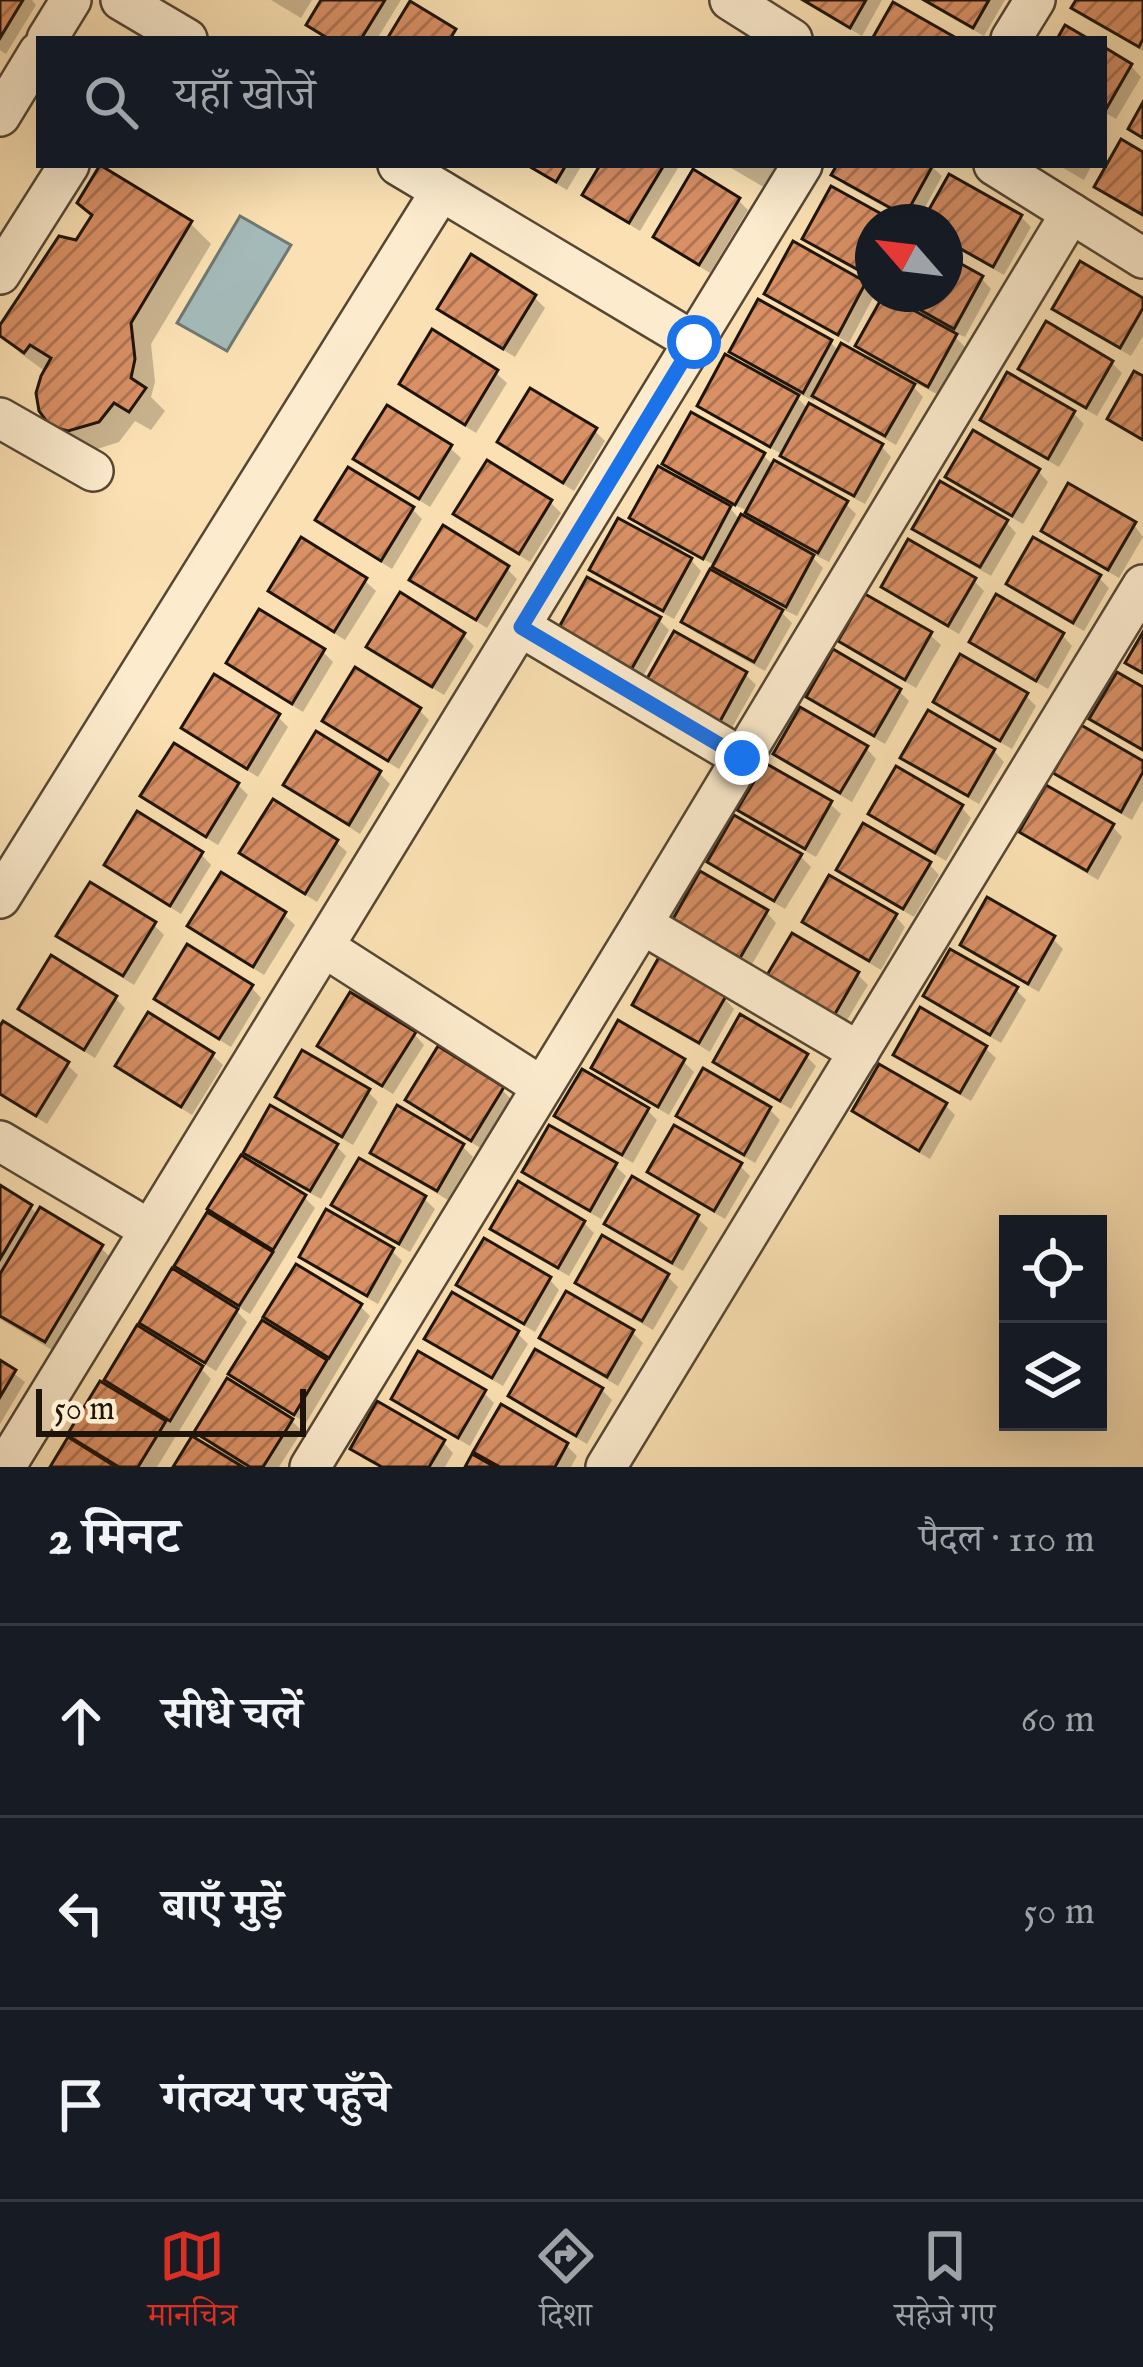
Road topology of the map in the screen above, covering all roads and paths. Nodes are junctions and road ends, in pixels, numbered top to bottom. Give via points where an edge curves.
1 (71, 0) edge
2 (121, 0) edge
3 (730, 0) edge
4 (1035, 0) edge
5 (49, 36) edge
6 (182, 36) edge
7 (787, 36) edge
8 (1013, 36) edge
9 (36, 57) edge
10 (0, 116) edge
11 (67, 168) edge
12 (403, 168) edge
13 (800, 168) edge
14 (999, 168) edge
15 (441, 191) junction
16 (1071, 213) junction
17 (1143, 258) edge
18 (0, 274) edge
19 (694, 342) junction
20 (0, 418) edge
21 (93, 471) dead end
22 (1143, 585) edge
23 (521, 627) junction
24 (742, 758) junction
25 (0, 898) edge
26 (642, 924) junction
27 (324, 947) junction
28 (859, 1052) junction
29 (542, 1087) junction
30 (0, 1141) edge
31 (150, 1230) junction
32 (5, 1467) edge
33 (310, 1467) edge
34 (606, 1467) edge

1 - 5 street
2 - 6 street
3 - 7 street
4 - 8 street
9 - 10 street
11 - 18 street
12 - 15 street
13 - 19 street
14 - 16 street
15 - 19 street
15 - 25 street
16 - 17 street
16 - 24 street
19 - 23 street
20 - 21 street
22 - 28 street
23 - 24 street
23 - 27 street
24 - 26 street
26 - 28 street
26 - 29 street
27 - 29 street
27 - 31 street
28 - 34 street
29 - 33 street
30 - 31 street
31 - 32 street

